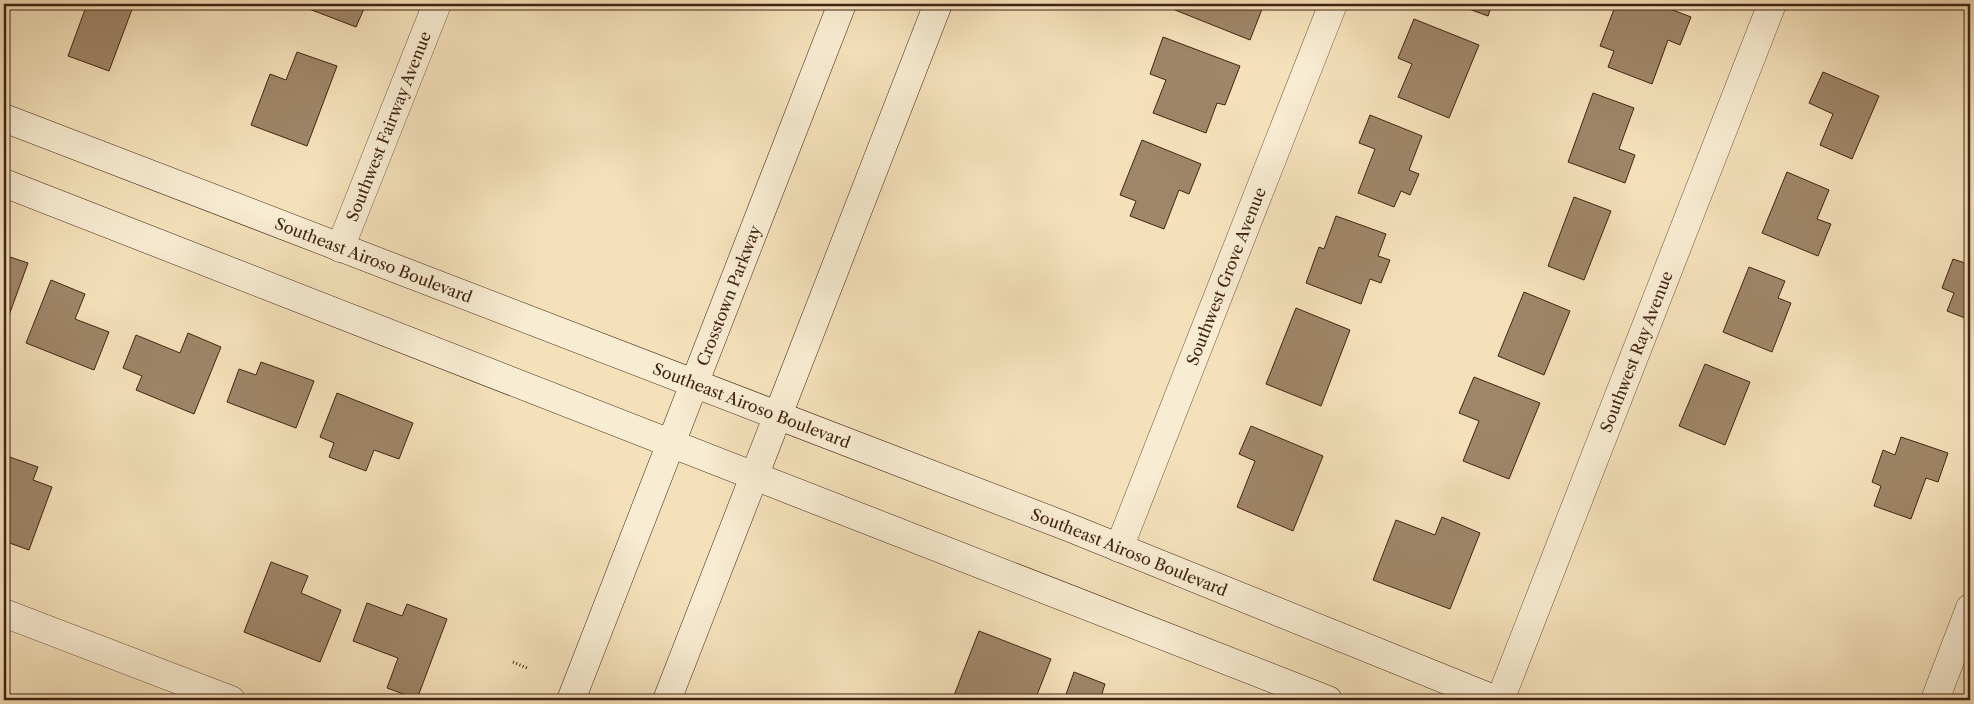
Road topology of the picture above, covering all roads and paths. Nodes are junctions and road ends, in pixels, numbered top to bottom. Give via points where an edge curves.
1 (438, 4) edge
2 (842, 4) edge
3 (938, 4) edge
4 (1333, 4) edge
5 (1772, 4) edge
6 (4, 118) edge
7 (4, 183) edge
8 (340, 248) junction
9 (695, 385) junction
10 (778, 416) junction
11 (671, 443) junction
12 (754, 475) junction
13 (1119, 548) junction
14 (1970, 608) edge
15 (4, 612) edge
16 (513, 662) dead end
17 (527, 668) dead end
18 (230, 700) edge
19 (572, 700) edge
20 (667, 700) edge
21 (1328, 700) edge
22 (1498, 700) edge
23 (1935, 700) edge

1 - 8 main road, Southwest Fairway Avenue
2 - 9 main road, Crosstown Parkway
3 - 10 main road
4 - 13 main road, Southwest Grove Avenue
5 - 22 main road, Southwest Ray Avenue
6 - 8 main road, Southeast Airoso Boulevard
7 - 11 main road
8 - 9 main road, Southeast Airoso Boulevard
9 - 10 main road, Southeast Airoso Boulevard
9 - 11 main road, Crosstown Parkway
10 - 12 main road
10 - 13 main road, Southeast Airoso Boulevard
11 - 12 main road
11 - 19 main road, Crosstown Parkway
12 - 20 main road
12 - 21 main road
13 - 22 main road, Southeast Airoso Boulevard
14 - 23 main road
15 - 18 main road
16 - 17 path

